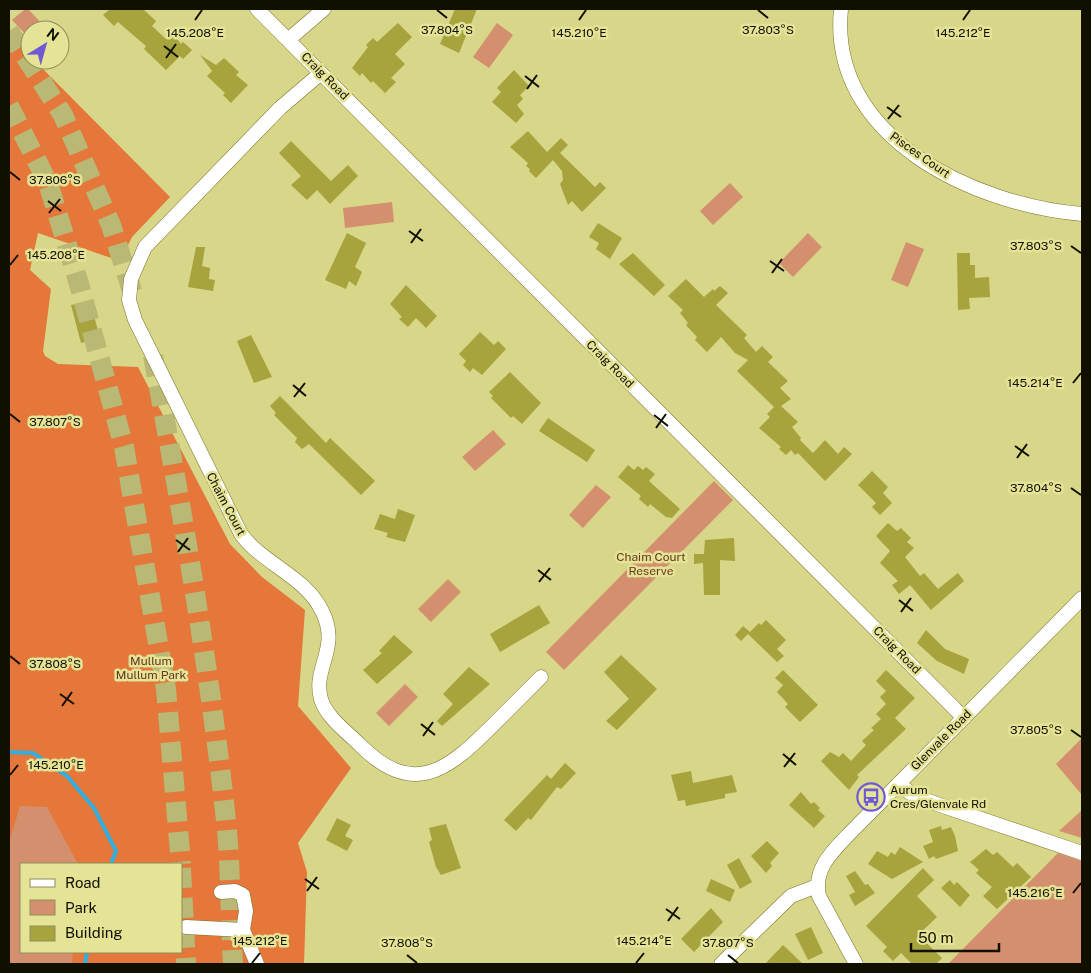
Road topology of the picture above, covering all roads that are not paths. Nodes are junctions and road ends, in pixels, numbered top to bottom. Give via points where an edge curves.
1 (257, 9) edge
2 (324, 9) edge
3 (841, 9) edge
4 (291, 42) junction
5 (319, 70) junction
6 (1082, 214) edge
7 (1082, 598) edge
8 (541, 677) dead end
9 (964, 718) junction
10 (899, 783) junction
11 (1082, 853) edge
12 (817, 886) junction
13 (221, 892) dead end
14 (186, 927) dead end
15 (243, 930) junction
16 (257, 964) edge
17 (721, 964) edge
18 (856, 964) edge

1 - 4 street, Craig Road
2 - 4 street
3 - 6 street, Pisces Court via 840,35 848,68 866,106 886,131 924,161 973,188 1033,208
4 - 5 street, Craig Road
5 - 8 street, Chaim Court via 145,247 129,289 134,320 241,534 260,555 310,592 323,612 329,644 318,686 321,701 334,720 375,759 391,769 413,773 433,771 450,764
5 - 9 street, Craig Road
7 - 9 street, Glenvale Road
9 - 10 street, Glenvale Road
10 - 11 street via 925,800
10 - 12 street, Glenvale Road via 836,847 819,871
12 - 17 street via 791,896
12 - 18 street via 824,906
13 - 15 street via 235,891 243,895 246,902
14 - 15 street
15 - 16 street

